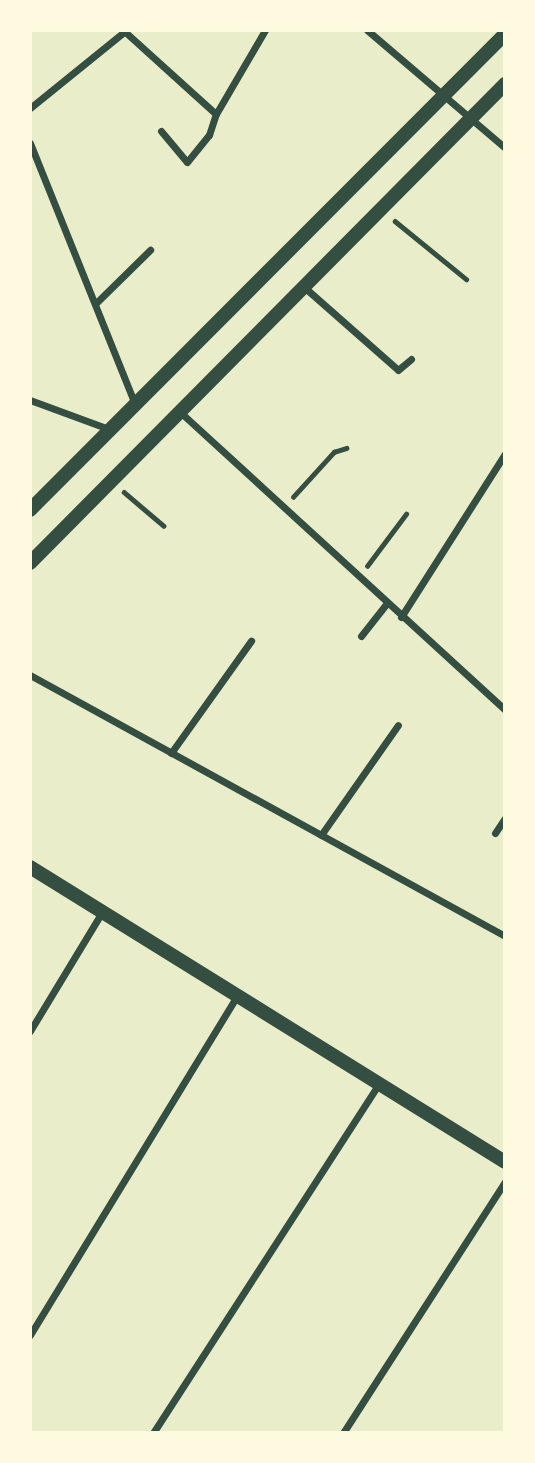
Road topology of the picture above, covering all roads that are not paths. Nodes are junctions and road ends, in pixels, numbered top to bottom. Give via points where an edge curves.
1 (265, 30) edge
2 (366, 30) edge
3 (124, 31) edge
4 (505, 34) edge
5 (505, 84) edge
6 (444, 95) junction
7 (30, 108) edge
8 (216, 114) junction
9 (471, 119) junction
10 (161, 131) dead end
11 (30, 143) edge
12 (505, 148) edge
13 (149, 250) dead end
14 (303, 287) junction
15 (96, 303) junction
16 (411, 359) dead end
17 (30, 400) edge
18 (135, 405) junction
19 (179, 411) junction
20 (110, 429) junction
21 (505, 454) edge
22 (30, 510) edge
23 (30, 563) edge
24 (387, 603) junction
25 (401, 617) junction
26 (361, 636) dead end
27 (251, 641) dead end
28 (30, 675) edge
29 (505, 710) edge
30 (398, 725) dead end
31 (172, 753) junction
32 (505, 818) edge
33 (495, 832) dead end
34 (321, 835) junction
35 (30, 867) edge
36 (102, 912) junction
37 (505, 936) edge
38 (237, 996) junction
39 (30, 1031) edge
40 (380, 1084) junction
41 (505, 1162) edge
42 (505, 1182) edge
43 (30, 1335) edge
44 (153, 1433) edge
45 (343, 1433) edge

1 - 8 street
2 - 6 street
3 - 7 street
3 - 8 street
4 - 6 main road
5 - 9 main road
6 - 9 street
6 - 18 main road
8 - 10 street via 209,135 187,162
9 - 12 street
9 - 14 main road
11 - 15 street
13 - 15 street
14 - 16 street via 398,370
14 - 19 main road
15 - 18 street
17 - 20 street
18 - 20 main road
19 - 23 main road
19 - 24 street
20 - 22 main road
21 - 25 street
24 - 25 street
24 - 26 street
25 - 29 street
27 - 31 street
28 - 31 street
30 - 34 street
31 - 34 street
32 - 33 street
34 - 37 street
35 - 36 main road
36 - 38 main road
36 - 39 street
38 - 40 main road
38 - 43 street
40 - 41 main road
40 - 44 street
42 - 45 street

